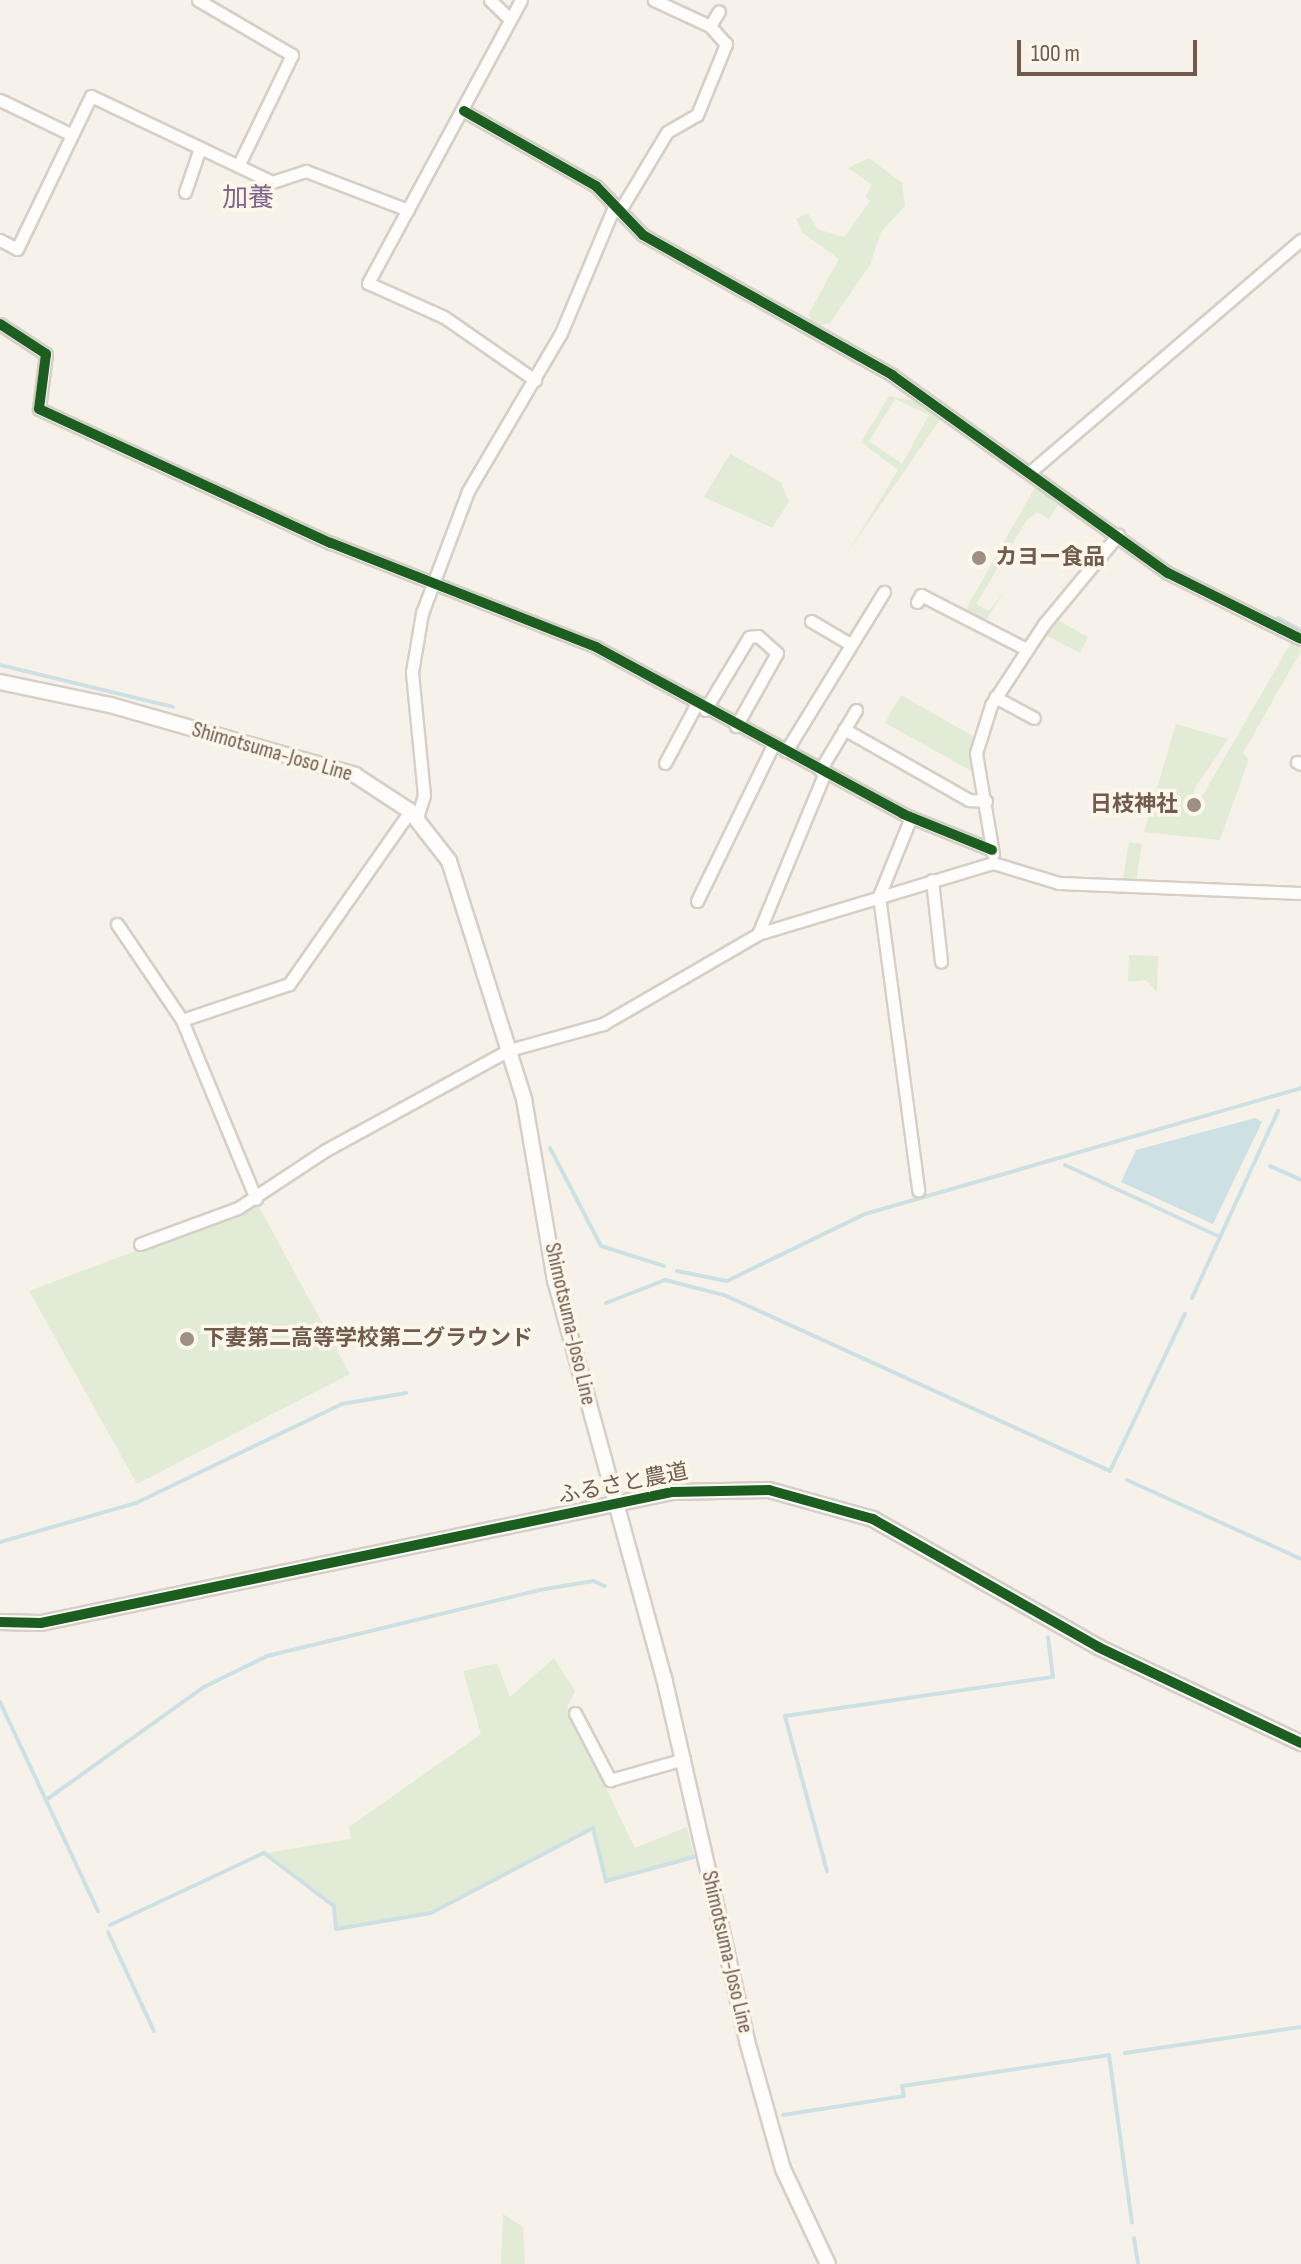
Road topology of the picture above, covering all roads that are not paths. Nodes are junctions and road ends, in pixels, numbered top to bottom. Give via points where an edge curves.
1 (198, 0) edge
2 (490, 0) edge
3 (521, 0) edge
4 (654, 0) edge
5 (719, 11) dead end
6 (510, 19) junction
7 (710, 26) junction
8 (0, 100) edge
9 (464, 111) junction
10 (70, 134) junction
11 (200, 148) junction
12 (238, 166) junction
13 (185, 192) dead end
14 (408, 210) junction
15 (616, 210) junction
16 (0, 240) edge
17 (1301, 240) edge
18 (0, 324) edge
19 (535, 380) junction
20 (1030, 472) junction
21 (1118, 535) junction
22 (434, 580) junction
23 (884, 592) dead end
24 (917, 602) dead end
25 (811, 621) dead end
26 (1301, 639) edge
27 (850, 644) junction
28 (1026, 649) junction
29 (0, 682) edge
30 (995, 697) junction
31 (700, 708) junction
32 (856, 710) dead end
33 (1034, 718) dead end
34 (736, 726) junction
35 (844, 729) junction
36 (773, 745) junction
37 (786, 751) junction
38 (665, 763) dead end
39 (822, 771) junction
40 (986, 801) junction
41 (414, 815) junction
42 (911, 817) junction
43 (992, 850) junction
44 (993, 863) junction
45 (932, 880) junction
46 (1301, 893) edge
47 (879, 896) junction
48 (697, 901) dead end
49 (117, 924) dead end
50 (758, 934) junction
51 (941, 962) dead end
52 (182, 1020) junction
53 (509, 1050) junction
54 (918, 1190) dead end
55 (256, 1199) junction
56 (140, 1244) dead end
57 (616, 1504) junction
58 (0, 1622) edge
59 (575, 1713) dead end
60 (1301, 1743) edge
61 (684, 1759) junction
62 (828, 2264) edge

1 - 12 street via 292,55
2 - 6 street
3 - 6 street
4 - 7 street
5 - 7 street
6 - 9 street
7 - 15 street via 726,44 697,115 667,132
8 - 10 street
9 - 14 street
9 - 15 street via 582,177
10 - 11 street via 91,96
10 - 16 street via 17,249
11 - 12 street
11 - 13 street
12 - 14 street via 272,182 306,171
14 - 19 street via 368,283 444,317
15 - 19 street
15 - 20 street via 654,241 873,363
17 - 20 street
18 - 22 street via 46,354 39,409 331,543
19 - 22 street via 468,491
20 - 21 street
21 - 26 street via 1183,581
21 - 28 street
22 - 31 street via 596,647
22 - 41 street via 414,645 424,795
23 - 27 street
24 - 28 street via 921,595
25 - 27 street
27 - 37 street
28 - 30 street
29 - 41 main road, Shimotsuma-Joso Line via 343,771
30 - 33 street
30 - 40 street via 976,753
31 - 34 street
31 - 34 street via 749,637 758,636 777,653
31 - 38 street
32 - 35 street
34 - 36 street
35 - 39 street
35 - 40 street via 969,800
36 - 37 street
36 - 48 street
37 - 39 street
39 - 42 street
39 - 50 street
40 - 43 street
41 - 52 street via 289,984
41 - 53 main road, Shimotsuma-Joso Line via 458,884
42 - 43 street
42 - 47 street
43 - 44 street
44 - 45 street
44 - 46 street via 1059,883
45 - 47 street
45 - 51 street
47 - 50 street
47 - 54 street
49 - 52 street
50 - 53 street via 603,1024
52 - 55 street
53 - 55 street via 326,1150
53 - 57 main road, Shimotsuma-Joso Line via 561,1304
55 - 56 street
57 - 58 main road, ふるさと農道 via 41,1623
57 - 60 main road, ふるさと農道 via 734,1488 845,1507 1098,1647
57 - 61 main road, Shimotsuma-Joso Line
59 - 61 street via 610,1780
61 - 62 main road, Shimotsuma-Joso Line via 783,2169

